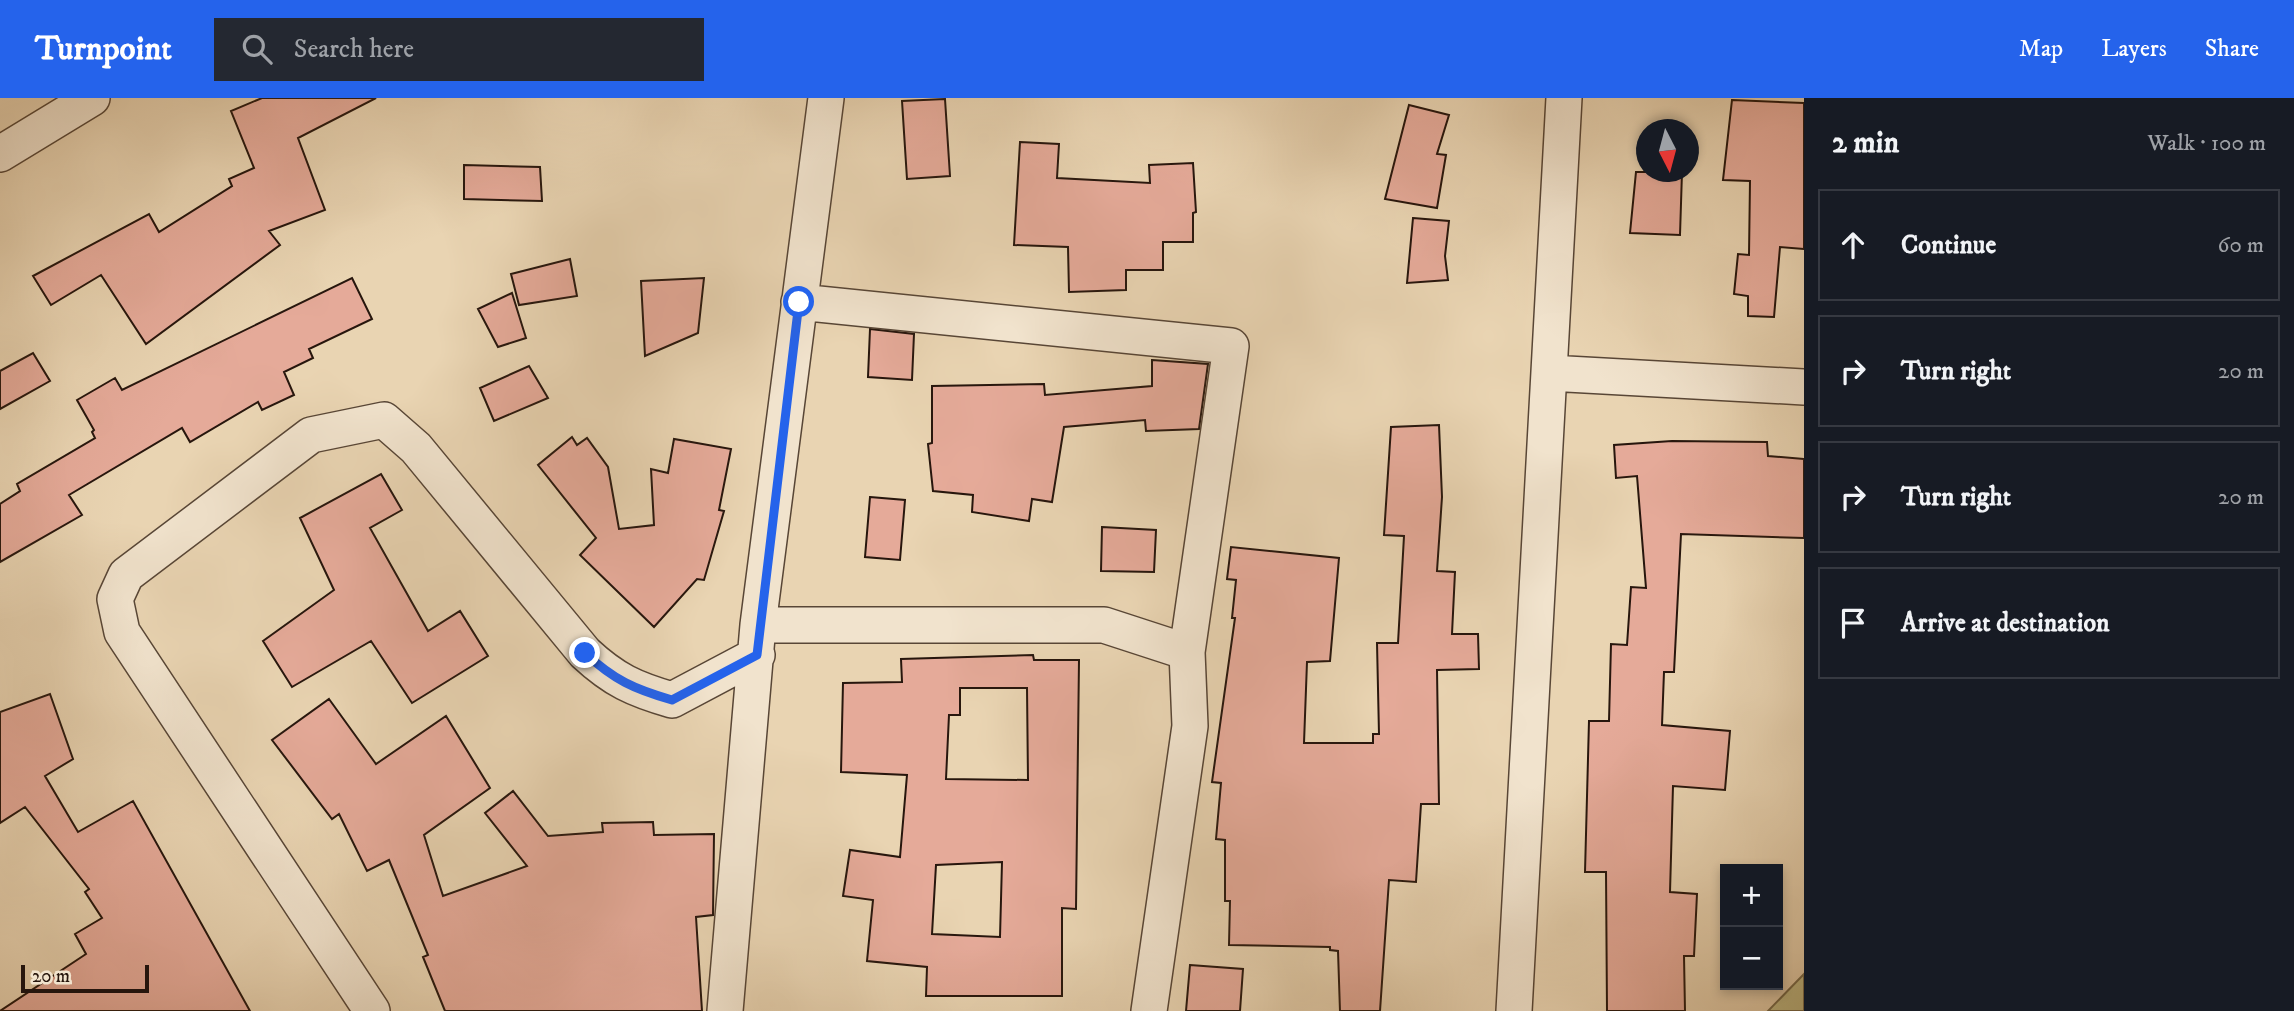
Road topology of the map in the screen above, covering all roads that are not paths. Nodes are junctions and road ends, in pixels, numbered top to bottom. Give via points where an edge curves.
1 (92, 98) edge
2 (826, 98) edge
3 (1564, 98) edge
4 (0, 154) edge
5 (799, 302) junction
6 (1549, 373) junction
7 (1804, 387) edge
8 (757, 640) junction
9 (1187, 652) junction
10 (372, 1011) edge
11 (725, 1011) edge
12 (1149, 1011) edge
13 (1514, 1011) edge

1 - 4 street
2 - 5 street
3 - 6 street
5 - 8 street
5 - 9 street via 1231,346
6 - 7 street
6 - 13 street
8 - 9 street via 1104,625
8 - 10 street via 672,700 631,688 585,653 416,448 384,421 311,435 127,575 116,598 122,632
8 - 11 street
9 - 12 street via 1190,726

